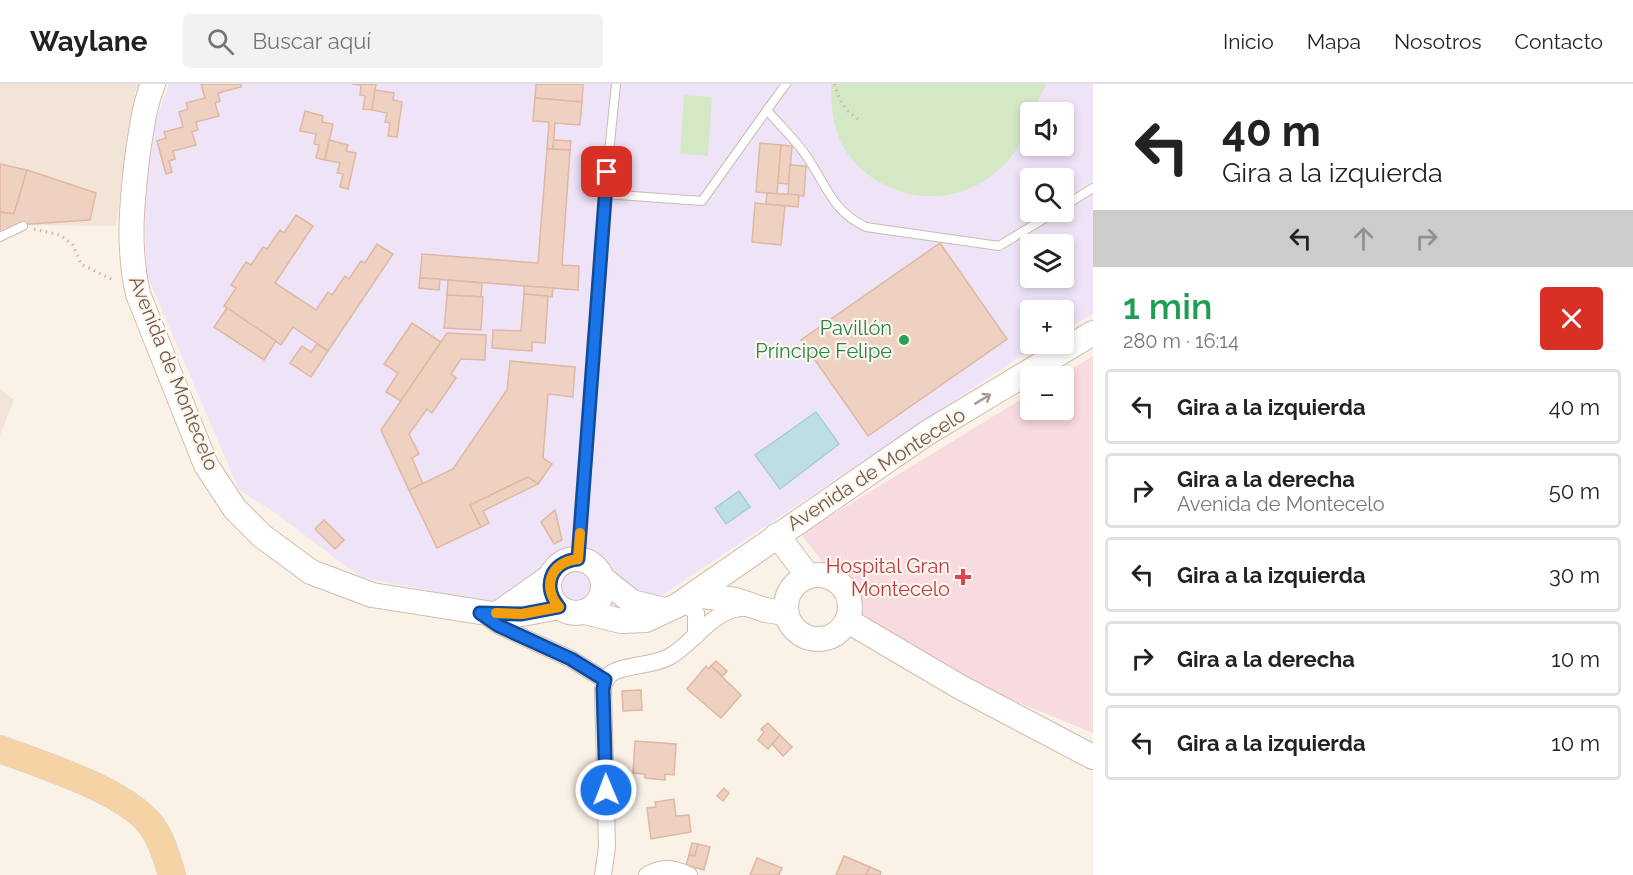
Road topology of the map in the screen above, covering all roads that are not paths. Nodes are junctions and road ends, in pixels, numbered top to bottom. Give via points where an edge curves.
1 (153, 84) edge
2 (616, 84) edge
3 (786, 84) edge
4 (767, 111) junction
5 (1093, 188) edge
6 (605, 194) junction
7 (1074, 200) edge
8 (1039, 222) edge
9 (23, 226) road end
10 (0, 237) edge
11 (1093, 333) edge
12 (777, 535) junction
13 (578, 559) junction
14 (551, 576) junction
15 (808, 576) junction
16 (602, 578) junction
17 (679, 603) junction
18 (559, 607) junction
19 (776, 611) junction
20 (585, 612) junction
21 (490, 613) junction
22 (848, 621) junction
23 (696, 636) junction
24 (605, 680) junction
25 (0, 749) edge
26 (1093, 757) edge
27 (172, 875) edge
28 (603, 875) edge
29 (647, 875) edge
30 (689, 875) edge

1 - 21 street, Avenida de Montecelo via 146,102 131,205 131,265 138,294 206,465 235,509 262,536 311,572 372,595
2 - 6 lane
3 - 4 lane
4 - 6 lane via 702,201
4 - 8 lane via 806,156 835,204 848,219 866,227 999,246
5 - 7 lane
6 - 13 lane
9 - 10 lane
12 -> 11 street, Avenida de Montecelo via 927,433
12 - 15 street
12 - 17 street, Avenida de Montecelo
13 - 14 street via 561,563
13 - 16 street via 595,566
14 - 18 street via 550,593
14 - 21 street
15 - 19 street via 793,587
15 - 22 street via 838,582 850,600
16 - 17 street via 632,602
16 - 20 street via 599,601
17 - 19 street via 736,600
17 - 20 street, Avenida de Montecelo via 646,620 621,621
17 - 23 street via 696,613
18 - 20 street
18 - 21 street, Avenida de Montecelo via 522,614
19 - 22 street via 796,631 814,639 834,636
19 - 23 street via 739,607 714,618
21 - 24 street via 499,626 571,659
22 - 26 street via 960,687
23 - 24 street via 664,660 612,673
24 - 28 street via 607,847
25 - 27 main road via 88,784 138,811 153,828
29 - 30 street via 672,868

